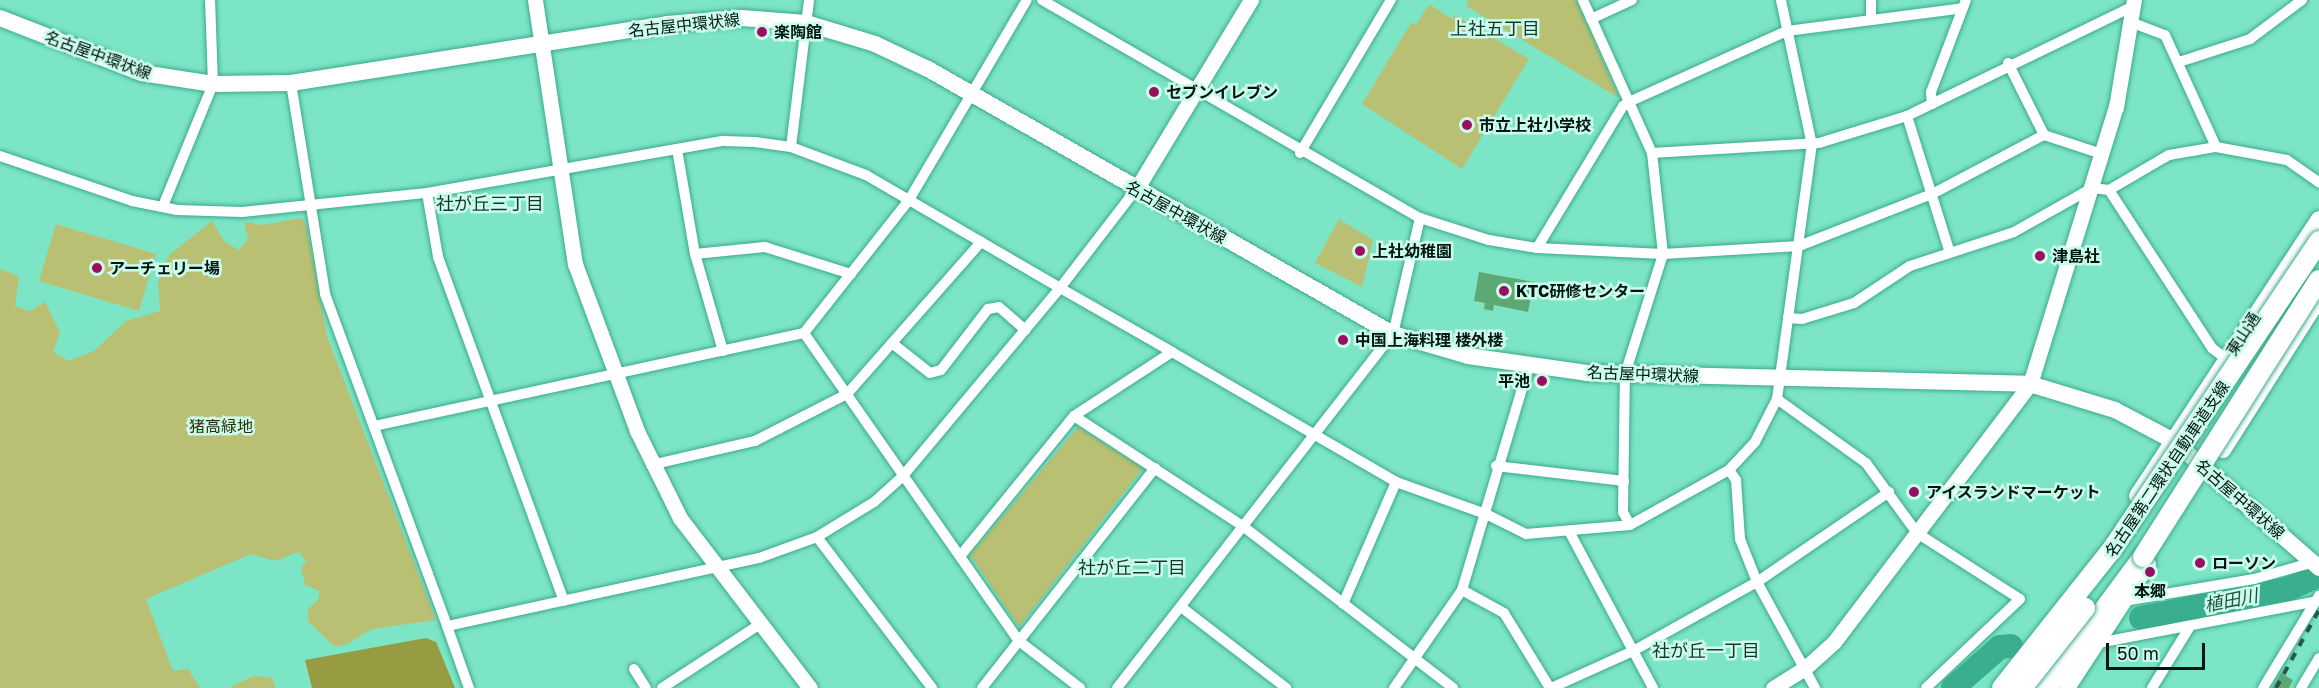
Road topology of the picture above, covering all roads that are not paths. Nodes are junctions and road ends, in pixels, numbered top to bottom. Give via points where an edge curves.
1 (210, 0) edge
2 (535, 0) edge
3 (809, 0) edge
4 (1027, 0) edge
5 (1042, 0) edge
6 (1251, 0) edge
7 (1390, 0) edge
8 (1583, 0) edge
9 (1632, 0) edge
10 (1781, 0) edge
11 (1871, 0) edge
12 (2302, 0) edge
13 (2134, 3) edge
14 (1964, 4) edge
15 (0, 18) edge
16 (1591, 19) junction
17 (1871, 19) junction
18 (806, 23) junction
19 (2133, 23) junction
20 (1787, 31) junction
21 (541, 46) junction
22 (2179, 62) junction
23 (2008, 63) junction
24 (291, 83) junction
25 (213, 84) junction
26 (1199, 91) junction
27 (972, 94) junction
28 (1631, 101) junction
29 (1932, 104) junction
30 (1907, 116) junction
31 (2044, 135) junction
32 (1812, 145) junction
33 (791, 147) junction
34 (2216, 147) junction
35 (676, 149) junction
36 (1300, 153) junction
37 (1652, 153) junction
38 (2102, 154) junction
39 (0, 156) edge
40 (562, 171) junction
41 (2319, 182) edge
42 (1137, 188) junction
43 (2092, 188) junction
44 (2109, 190) junction
45 (427, 193) junction
46 (1932, 194) junction
47 (909, 200) junction
48 (163, 207) junction
49 (310, 207) junction
50 (1420, 218) junction
51 (2319, 219) edge
52 (2319, 241) edge
53 (981, 242) junction
54 (1799, 246) junction
55 (1537, 248) junction
56 (1949, 250) junction
57 (695, 254) junction
58 (1663, 254) junction
59 (851, 274) junction
60 (2319, 280) edge
61 (1060, 288) junction
62 (2319, 298) edge
63 (1788, 318) junction
64 (1025, 330) junction
65 (804, 333) junction
66 (1393, 334) junction
67 (892, 343) junction
68 (723, 351) junction
69 (1172, 352) junction
70 (2235, 357) junction
71 (1528, 368) junction
72 (617, 374) junction
73 (1626, 374) junction
74 (1781, 377) junction
75 (2030, 384) junction
76 (847, 394) junction
77 (1777, 399) junction
78 (489, 401) junction
79 (1074, 416) junction
80 (374, 426) junction
81 (1312, 436) junction
82 (2172, 440) junction
83 (651, 465) junction
84 (1496, 466) junction
85 (1155, 468) junction
86 (1729, 470) junction
87 (2208, 472) junction
88 (903, 476) junction
89 (1624, 481) junction
90 (1396, 482) junction
91 (1889, 492) junction
92 (1486, 514) junction
93 (1630, 525) junction
94 (1244, 527) junction
95 (1570, 533) junction
96 (1917, 533) junction
97 (817, 537) junction
98 (961, 555) junction
99 (2143, 557) junction
100 (2317, 563) edge
101 (716, 566) junction
102 (1757, 582) junction
103 (1462, 590) junction
104 (2316, 599) edge
105 (564, 601) junction
106 (2124, 601) junction
107 (1343, 604) junction
108 (1181, 607) junction
109 (760, 624) junction
110 (447, 626) junction
111 (2189, 628) junction
112 (1019, 641) junction
113 (2098, 643) junction
114 (1633, 651) junction
115 (2034, 653) junction
116 (2319, 658) edge
117 (1415, 660) junction
118 (634, 669) dead end
119 (1804, 669) junction
120 (1271, 684) edge
121 (469, 688) edge
122 (646, 688) edge
123 (662, 688) edge
124 (810, 688) edge
125 (932, 688) edge
126 (982, 688) edge
127 (1080, 688) edge
128 (1117, 688) edge
129 (1286, 688) edge
130 (1394, 688) edge
131 (1453, 688) edge
132 (1550, 688) edge
133 (1653, 688) edge
134 (1773, 688) edge
135 (1815, 688) edge
136 (1926, 688) edge
137 (1996, 688) edge
138 (2004, 688) edge
139 (2022, 688) edge
140 (2046, 688) edge
141 (2057, 688) edge
142 (2067, 688) edge
143 (2152, 688) edge
144 (2262, 688) edge
145 (2301, 688) edge

1 - 25 street
2 - 21 street
3 - 18 street
4 - 27 street
5 - 26 street
6 - 26 street
7 - 36 street
8 - 16 street
9 - 16 street
10 - 20 street
11 - 17 street
12 - 22 street via 2250,39
13 - 19 street
13 - 23 street
14 - 17 street
14 - 29 street via 1931,92
15 - 25 main road, 名古屋中環状線 via 142,73
16 - 28 street
17 - 20 street
18 - 21 main road, 名古屋中環状線 via 742,18 667,24
18 - 27 main road, 名古屋中環状線 via 875,44
18 - 33 street
19 - 22 street via 2164,35
19 - 38 street
20 - 28 street
20 - 32 street
21 - 24 main road, 名古屋中環状線
21 - 40 street
22 - 34 street
23 - 29 street
23 - 31 street
24 - 25 main road, 名古屋中環状線
24 - 49 street
25 - 48 street
26 - 36 street
26 - 42 street
27 - 42 main road, 名古屋中環状線
27 - 47 street
28 - 37 street
28 - 55 street via 1623,106
29 - 30 street
30 - 32 street
30 - 46 street
31 - 38 street
31 - 46 street
32 - 37 street
32 - 54 street
33 - 35 street via 723,141
33 - 47 street via 866,175
34 - 41 street via 2287,160
34 - 44 street via 2169,155
35 - 40 street
35 - 57 street
36 - 50 street
37 - 58 street
38 - 43 street
39 - 48 street via 79,187
40 - 45 street
40 - 72 street via 575,264
42 - 61 street
42 - 66 main road, 名古屋中環状線
43 - 44 street
43 - 56 street via 2014,232
43 - 75 street
44 - 70 street via 2212,348
45 - 49 street
45 - 78 street via 438,257
46 - 54 street
46 - 56 street
47 - 53 street
47 - 59 street
48 - 49 street via 242,212
49 - 80 street via 325,294
50 - 55 street via 1489,240
50 - 66 street
51 - 70 main road, 東山通
52 - 70 highway, 名古屋第二環状自動車道支線, bridge
53 - 61 street
53 - 67 street
54 - 58 street
54 - 63 street
55 - 58 street
56 - 63 street via 1910,266 1854,303 1802,319
57 - 59 street via 765,247
57 - 68 street
58 - 73 street
59 - 65 street
60 - 99 highway, 名古屋第二環状自動車道支線, bridge
61 - 64 street
61 - 69 street
62 - 87 main road
63 - 74 street
64 - 67 street via 999,307 988,309 941,370 930,373
64 - 88 street
65 - 68 street
65 - 76 street
66 - 71 main road, 名古屋中環状線
66 - 81 street
67 - 76 street
68 - 72 street
69 - 79 street
69 - 81 street
70 - 82 main road, 東山通
70 - 138 highway, 名古屋第二環状自動車道支線, bridge via 2113,548
70 - 139 highway, bridge via 2123,555
71 - 73 main road, 名古屋中環状線
71 - 84 street
72 - 78 street
72 - 83 street
73 - 74 main road, 名古屋中環状線
73 - 89 street
74 - 75 main road, 名古屋中環状線
74 - 77 street
75 - 82 main road, 名古屋中環状線 via 2115,410
75 - 96 street
76 - 83 street via 755,441
76 - 88 street
77 - 86 street via 1755,442
77 - 91 street via 1866,463
78 - 80 street
78 - 105 street
79 - 85 street
79 - 98 street
80 - 110 street
81 - 90 street
81 - 94 street
82 - 87 main road, 名古屋中環状線
82 - 115 main road, 東山通
83 - 101 street via 680,518
84 - 89 street
84 - 92 street
85 - 94 street
85 - 112 street
86 - 93 street
86 - 102 street via 1736,480 1740,539
87 - 100 main road, 名古屋中環状線
87 - 106 main road
88 - 97 street via 874,502
88 - 98 street
89 - 93 street via 1623,512
90 - 92 street
90 - 107 street
91 - 96 street
91 - 102 street
92 - 95 street via 1526,534
92 - 103 street
93 - 95 street
94 - 107 street
94 - 108 street
95 - 114 street
96 - 119 street via 1834,642
96 - 136 street via 2020,599
97 - 101 street via 759,558
97 - 125 street
98 - 112 street
99 - 140 highway, 名古屋第二環状自動車道支線
99 - 141 highway
100 - 106 street via 2254,579
101 - 105 street
101 - 109 street
102 - 114 street
102 - 119 street
103 - 117 street
103 - 132 street via 1504,612
104 - 111 street
104 - 144 street
105 - 110 street
106 - 113 main road
107 - 117 street
108 - 120 street
108 - 128 street
109 - 123 street
109 - 124 street
110 - 121 street
111 - 113 street
111 - 143 street
112 - 126 street
112 - 127 street
113 - 142 main road
114 - 132 street
114 - 133 street
115 - 137 highway
115 - 138 main road, 東山通
116 - 145 street
117 - 130 street
117 - 131 street
118 - 122 street
119 - 134 street
119 - 135 street
120 - 129 street

